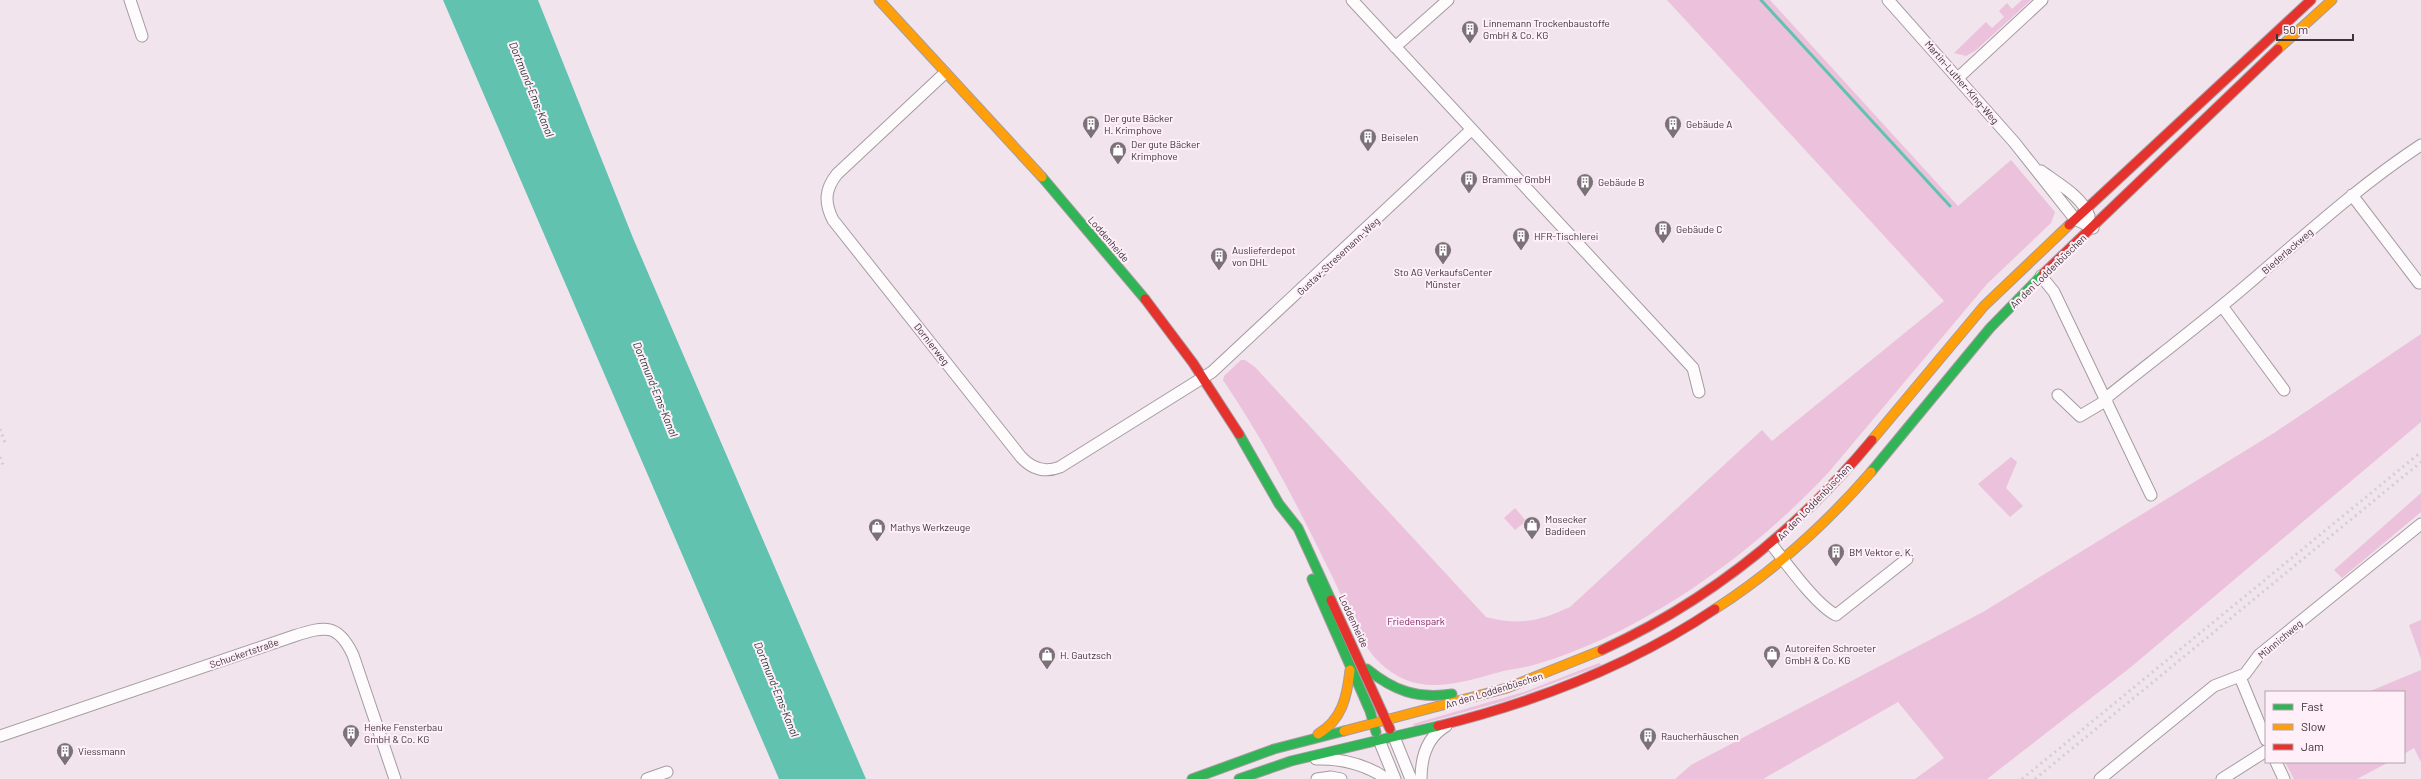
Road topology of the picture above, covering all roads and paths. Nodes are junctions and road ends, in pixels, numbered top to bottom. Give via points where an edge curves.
1 (130, 0) edge
2 (879, 0) edge
3 (1352, 0) edge
4 (1448, 0) edge
5 (1888, 0) edge
6 (2042, 0) edge
7 (2311, 0) edge
8 (2332, 0) edge
9 (142, 36) dead end
10 (1395, 47) junction
11 (945, 73) junction
12 (1959, 77) junction
13 (1471, 130) junction
14 (2421, 145) edge
15 (2034, 165) junction
16 (2352, 195) junction
17 (2086, 209) junction
18 (2075, 219) junction
19 (2093, 228) junction
20 (2041, 276) junction
21 (2419, 283) dead end
22 (2222, 306) junction
23 (1203, 378) junction
24 (2284, 390) dead end
25 (1699, 392) dead end
26 (2058, 395) dead end
27 (2107, 399) junction
28 (2151, 495) dead end
29 (1288, 518) junction
30 (2421, 524) edge
31 (1772, 545) junction
32 (1783, 559) junction
33 (1906, 559) dead end
34 (1363, 666) junction
35 (1350, 668) junction
36 (2240, 678) junction
37 (1507, 688) junction
38 (1387, 720) junction
39 (1456, 721) junction
40 (1374, 723) junction
41 (0, 736) edge
42 (1394, 737) junction
43 (2265, 738) edge
44 (1304, 740) junction
45 (1379, 740) junction
46 (2265, 752) edge
47 (1296, 760) junction
48 (2276, 763) edge
49 (667, 772) dead end
50 (395, 779) edge
51 (647, 779) edge
52 (1192, 779) edge
53 (1239, 779) edge
54 (1318, 779) edge
55 (1341, 779) edge
56 (1387, 779) edge
57 (1395, 779) edge
58 (1412, 779) edge
59 (1421, 779) edge
60 (2100, 779) edge
61 (2222, 779) edge
62 (2284, 779) edge

1 - 9 street
2 - 11 main road, Loddenheide
3 - 10 street
4 - 10 street
5 - 12 street, Martin-Luther-King-Weg
6 - 12 street
7 - 17 main road, An den Loddenbüschen
8 - 19 main road, An den Loddenbüschen via 2147,173
10 - 13 street
11 - 23 main road, Loddenheide via 1058,196 1137,289
11 - 23 street, Dornierweg via 837,174 827,191 828,210 833,220 1021,457 1038,469 1060,467
12 - 15 street, Martin-Luther-King-Weg
13 - 23 street, Gustav-Stresemann-Weg via 1238,350
13 - 25 street via 1693,368
14 - 16 street, Biederlackweg via 2386,167
15 - 17 street, Martin-Luther-King-Weg
15 - 18 street, Martin-Luther-King-Weg
16 - 21 street
16 - 22 street, Biederlackweg
17 - 18 main road, An den Loddenbüschen
17 - 19 street, Martin-Luther-King-Weg
18 - 19 street, Martin-Luther-King-Weg
18 - 31 main road, An den Loddenbüschen via 1965,326 1851,465
19 - 20 main road, An den Loddenbüschen
20 - 27 street via 2054,292
20 - 32 main road, An den Loddenbüschen via 1974,344 1835,512
22 - 24 street
22 - 27 street, Biederlackweg
23 - 29 main road, Loddenheide via 1254,458
26 - 27 street, Biederlackweg via 2080,416
27 - 28 street
29 - 34 main road, Loddenheide via 1298,528 1315,561
29 - 35 main road, Loddenheide
30 - 36 street, Münnichweg via 2259,655
31 - 32 street, An den Loddenbüschen
31 - 37 main road, An den Loddenbüschen via 1718,584 1620,642 1547,674
32 - 33 street, An den Loddenbüschen via 1828,610 1836,614
32 - 39 main road, An den Loddenbüschen via 1727,600 1652,648 1595,675 1544,695
34 - 37 main road via 1394,690 1417,698
34 - 38 main road, Loddenheide
35 - 40 main road, Loddenheide
35 - 44 main road via 1345,704 1335,722 1323,732
36 - 43 street
36 - 60 street via 2214,686
37 - 38 main road, An den Loddenbüschen
38 - 40 main road, An den Loddenbüschen
38 - 42 main road, Loddenheide
39 - 42 main road, An den Loddenbüschen
39 - 59 street via 1438,732 1428,744 1422,762
40 - 44 main road, An den Loddenbüschen
40 - 45 main road, Loddenheide
41 - 50 street, Schuckertstraße via 294,636 328,629 345,639 353,655
42 - 45 main road, An den Loddenbüschen
42 - 58 street
44 - 52 main road, An den Loddenbüschen
45 - 47 main road, An den Loddenbüschen
45 - 57 street
46 - 61 street
47 - 53 main road, An den Loddenbüschen
47 - 56 street via 1326,759 1354,762
48 - 62 street
49 - 51 street
54 - 55 street

